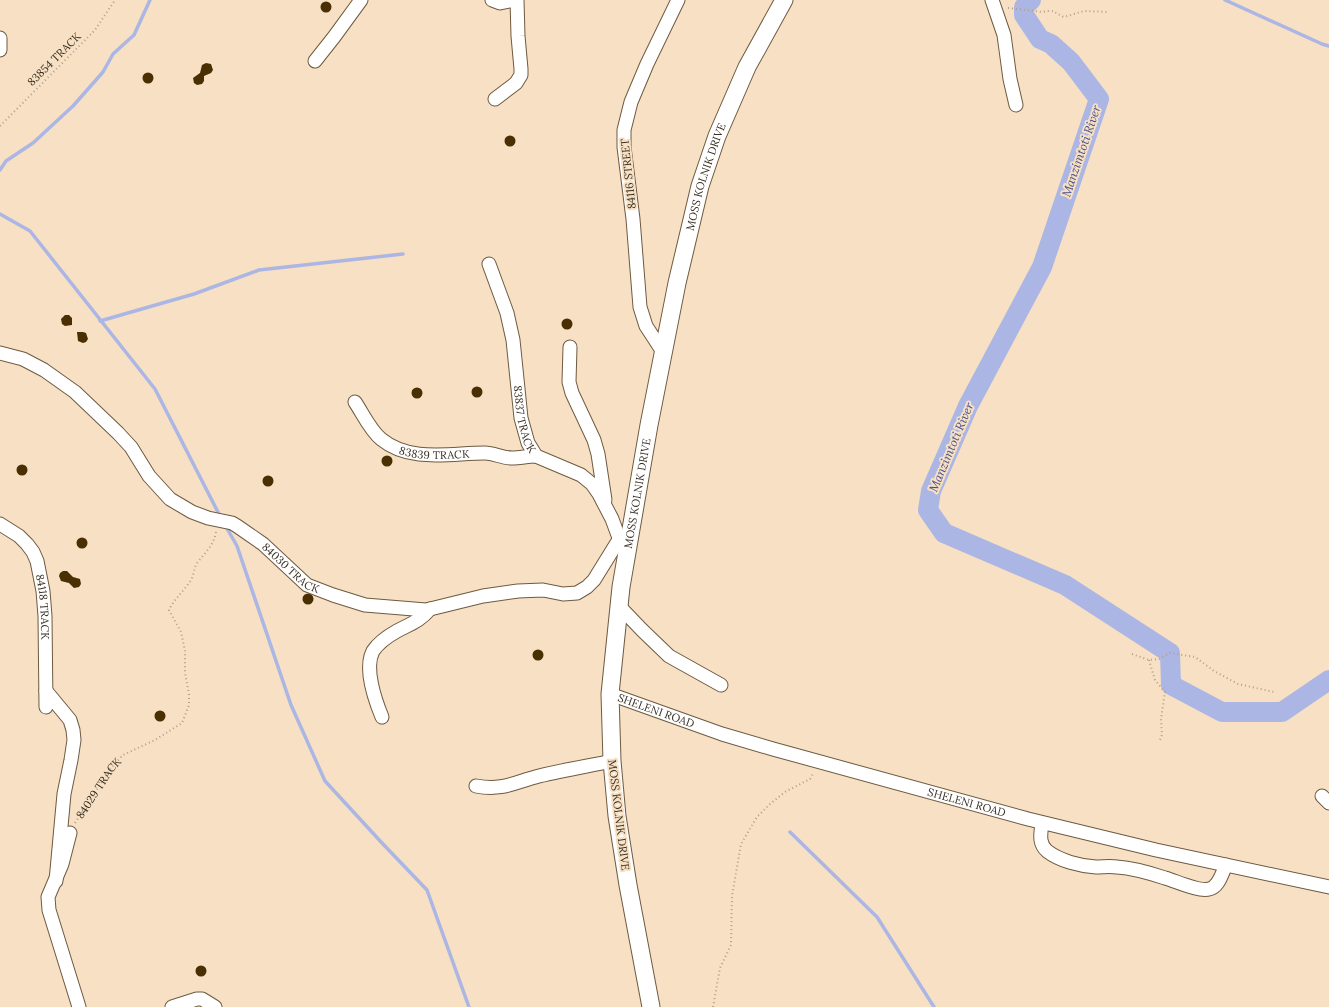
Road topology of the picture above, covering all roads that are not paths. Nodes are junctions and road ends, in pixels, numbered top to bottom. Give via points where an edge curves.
1 (361, 0) edge
2 (492, 0) edge
3 (516, 0) edge
4 (678, 0) edge
5 (784, 0) edge
6 (992, 0) edge
7 (0, 38) edge
8 (0, 50) edge
9 (315, 61) dead end
10 (495, 98) dead end
11 (1016, 105) dead end
12 (489, 264) dead end
13 (570, 346) dead end
14 (663, 352) junction
15 (0, 353) edge
16 (355, 402) dead end
17 (536, 456) junction
18 (605, 505) junction
19 (0, 524) edge
20 (620, 538) junction
21 (626, 557) junction
22 (619, 606) junction
23 (430, 609) junction
24 (721, 685) dead end
25 (46, 691) junction
26 (610, 694) junction
27 (46, 707) dead end
28 (382, 717) dead end
29 (612, 761) junction
30 (476, 786) dead end
31 (1042, 822) junction
32 (70, 832) road end
33 (1226, 865) junction
34 (56, 881) junction
35 (1329, 887) edge
36 (79, 1007) edge
37 (172, 1007) edge
38 (215, 1007) edge
39 (652, 1007) edge

1 - 9 street
2 - 3 street via 500,3
3 - 10 street via 521,75 516,83
4 - 14 street, 84116 STREET via 631,102 624,130 640,307 646,326
5 - 14 main road, MOSS KOLNIK DRIVE via 747,67 715,142 700,186
6 - 11 street via 1004,35
7 - 8 street
12 - 17 street, 83837 TRACK via 509,323 521,418 528,443
13 - 18 street via 569,382 594,440
14 - 21 main road, MOSS KOLNIK DRIVE
15 - 23 street, 84030 TRACK via 23,359 62,382 118,433 149,476 170,499 192,512 232,523 263,544 304,583 364,605
16 - 17 street, 83839 TRACK via 378,436 386,443 406,452 433,456 488,453 512,458
17 - 18 street, 83837 TRACK via 586,478
18 - 20 street, 83837 TRACK
19 - 25 street, 84118 TRACK via 19,536 37,560 45,616
20 - 21 street, 83837 TRACK
20 - 23 street, 84030 TRACK via 594,580 577,593 518,591 483,596
21 - 22 main road, MOSS KOLNIK DRIVE
22 - 24 street via 669,656
22 - 26 main road, MOSS KOLNIK DRIVE
23 - 28 street via 420,620 381,642 372,655 372,688
25 - 27 street, 84118 TRACK
25 - 34 street via 70,720 74,740 64,794
26 - 29 main road, MOSS KOLNIK DRIVE
26 - 31 street, SHELENI ROAD via 722,734
29 - 30 street via 538,776 510,785 486,788
29 - 39 main road, MOSS KOLNIK DRIVE via 617,816
31 - 33 street, SHELENI ROAD
31 - 33 street via 1041,840 1046,850 1083,865 1118,867 1153,874 1208,890 1217,884
32 - 34 street
33 - 35 street, SHELENI ROAD
34 - 36 street via 48,897 49,910
37 - 38 street via 197,999

